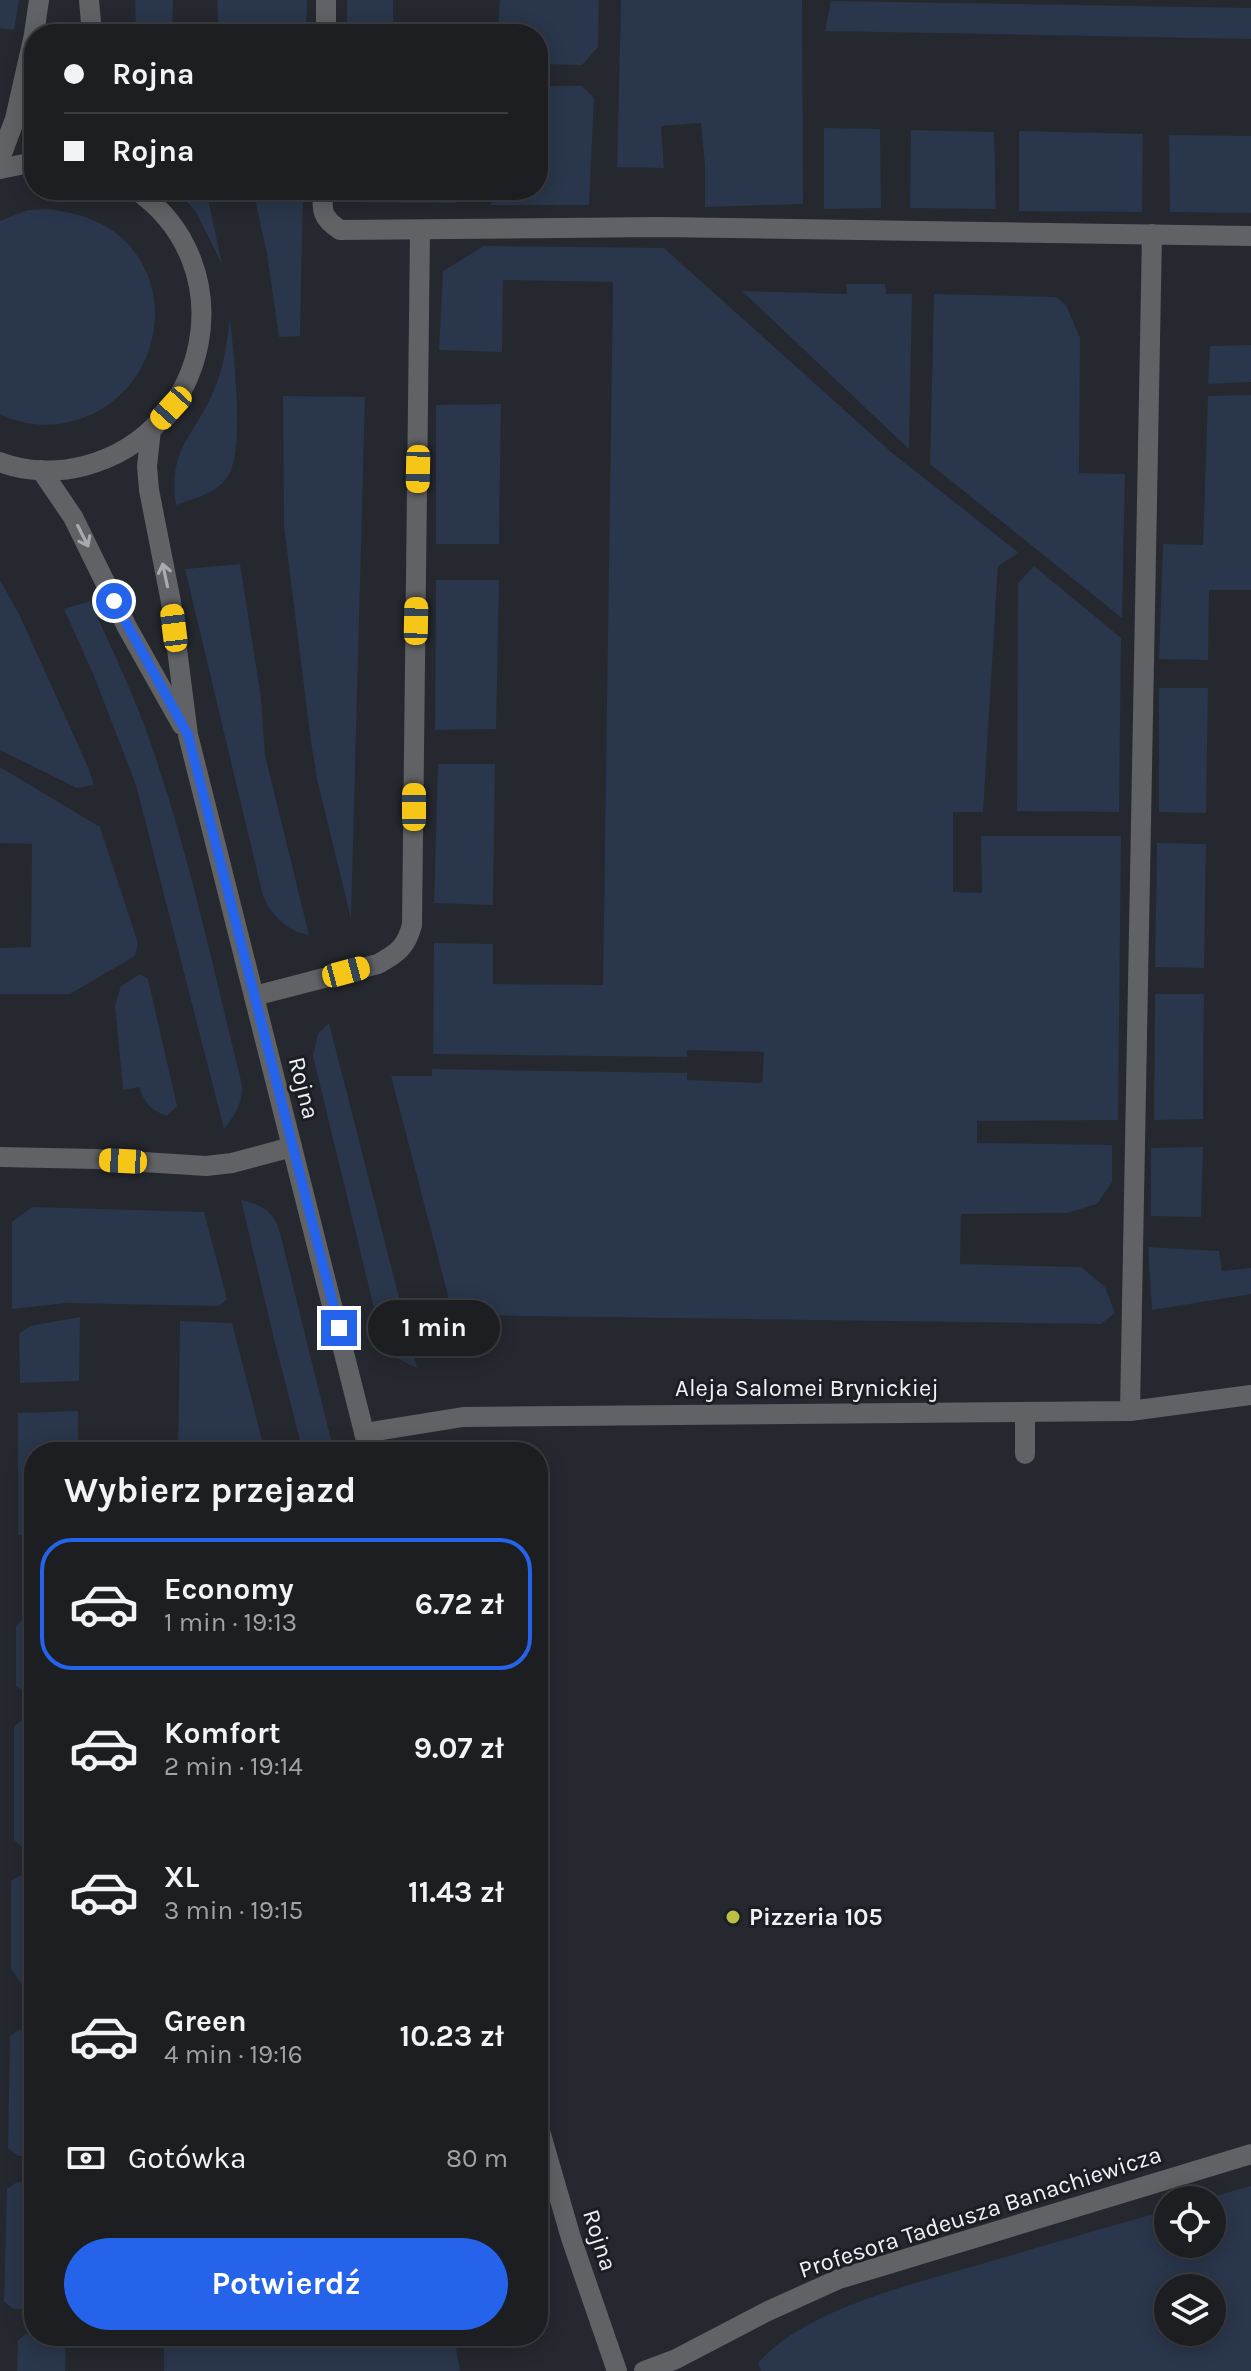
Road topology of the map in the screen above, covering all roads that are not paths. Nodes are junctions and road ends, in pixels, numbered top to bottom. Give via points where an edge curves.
1 (39, 0) edge
2 (89, 0) edge
3 (326, 0) edge
4 (36, 24) edge
5 (91, 24) edge
6 (326, 24) edge
7 (24, 79) edge
8 (0, 159) edge
9 (24, 164) edge
10 (0, 169) edge
11 (148, 200) edge
12 (323, 200) edge
13 (420, 230) junction
14 (1152, 234) junction
15 (1251, 236) edge
16 (151, 430) junction
17 (0, 462) edge
18 (41, 470) junction
19 (188, 735) junction
20 (254, 996) junction
21 (292, 1147) junction
22 (0, 1157) edge
23 (1251, 1395) edge
24 (1130, 1411) junction
25 (1025, 1412) junction
26 (367, 1442) edge
27 (1025, 1454) dead end
28 (1251, 2154) edge
29 (548, 2159) edge
30 (617, 2371) edge
31 (644, 2371) edge

1 - 4 street
2 - 5 street
3 - 6 street
7 - 8 street
9 - 10 street
11 - 16 street via 180,236 193,263 202,323 187,382
12 - 13 street via 322,213 340,230
13 - 14 street via 660,227
13 - 20 street via 412,925 408,941 378,964
14 - 15 street
14 - 24 street
16 - 18 street via 100,461
19 -> 16 street, Rojna via 171,602 149,490
17 - 18 street
18 -> 19 street, Rojna via 73,517
19 - 20 street, Rojna
20 - 21 street, Rojna
21 - 22 street via 206,1166
21 - 26 street, Rojna
23 - 24 street, Aleja Salomei Brynickiej
24 - 25 street, Aleja Salomei Brynickiej
25 - 26 street, Aleja Salomei Brynickiej via 463,1417
25 - 27 street
28 - 31 street, Profesora Tadeusza Banachiewicza via 839,2279
29 - 30 street, Rojna

